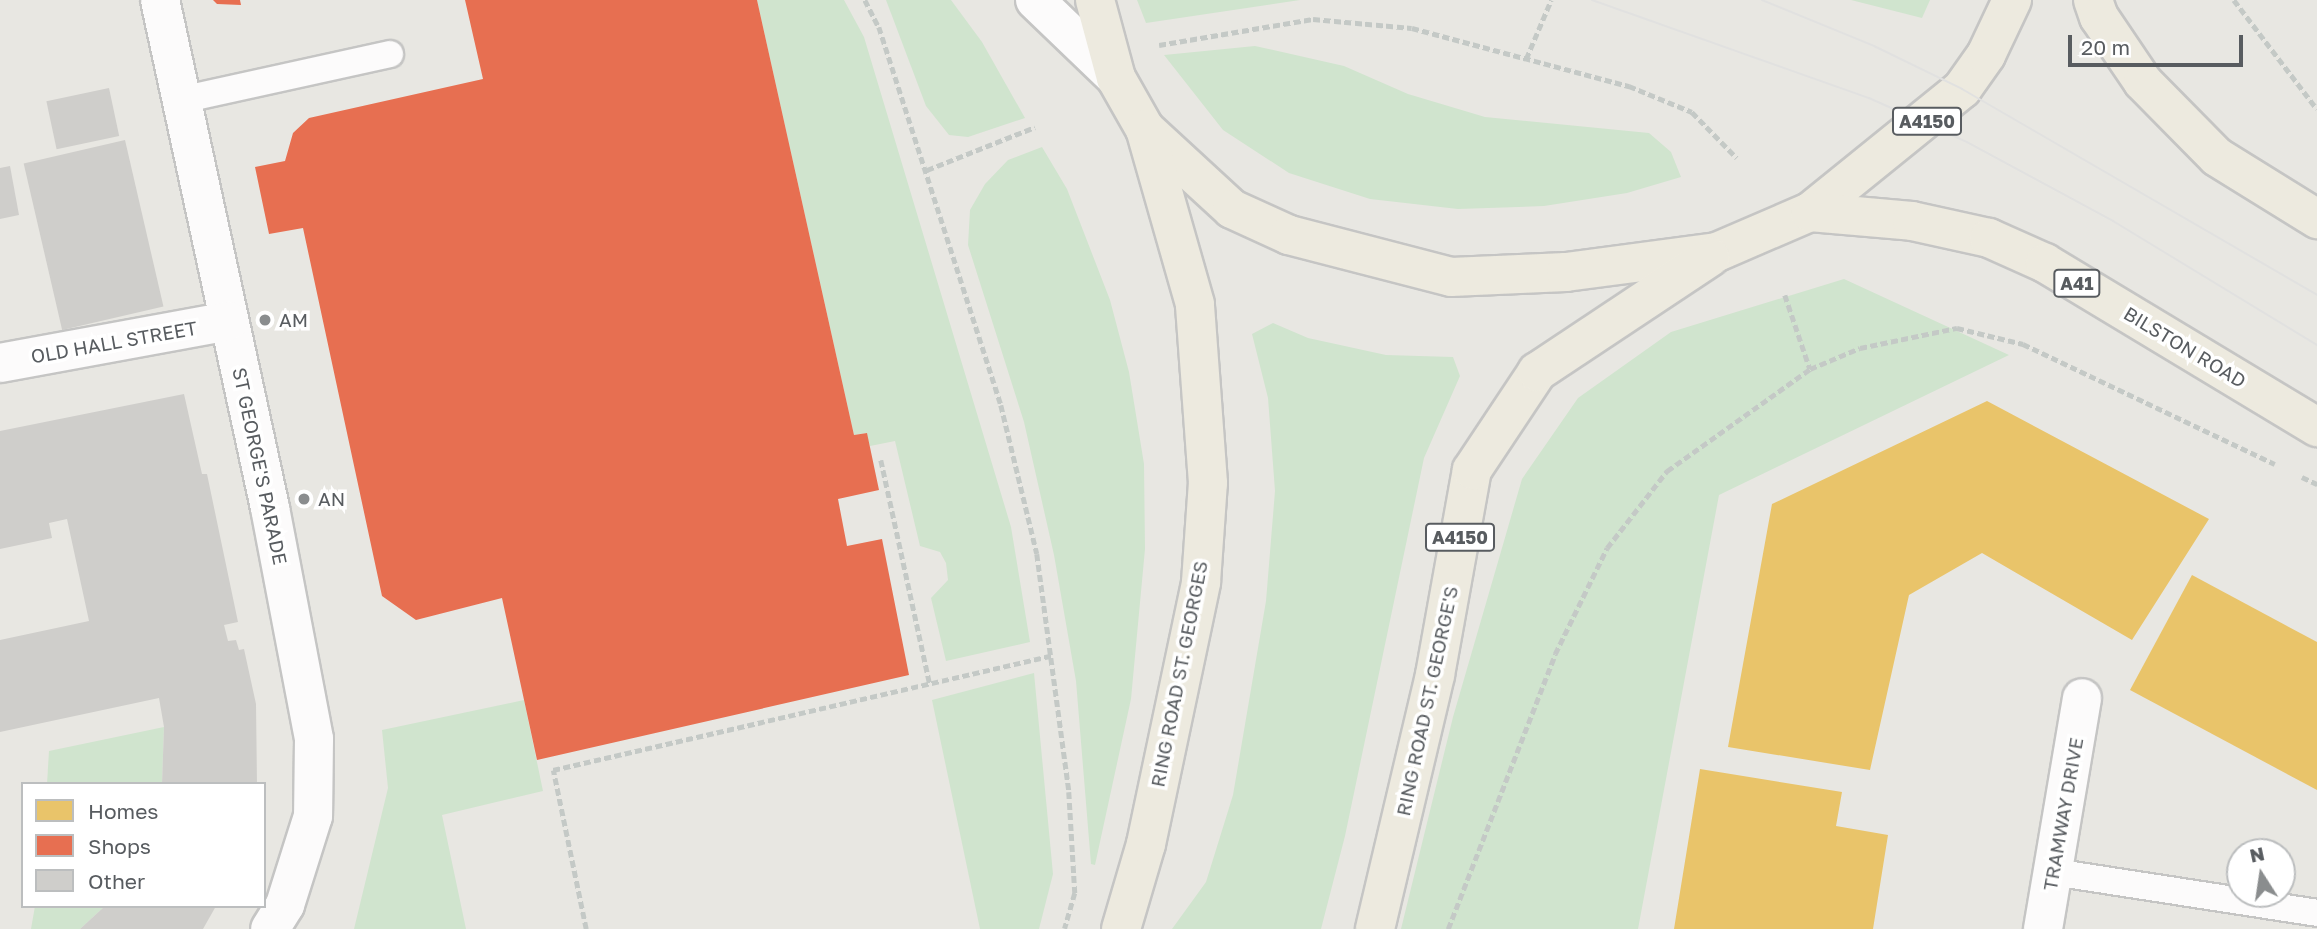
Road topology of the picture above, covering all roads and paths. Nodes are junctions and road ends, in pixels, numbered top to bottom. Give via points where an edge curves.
1 (160, 0) edge
2 (865, 0) edge
3 (1035, 0) edge
4 (1095, 0) edge
5 (1551, 0) edge
6 (2011, 0) edge
7 (2093, 0) edge
8 (2234, 0) edge
9 (1158, 46) dead end
10 (390, 54) dead end
11 (1526, 59) junction
12 (1116, 78) junction
13 (181, 100) junction
14 (2317, 109) edge
15 (1035, 127) dead end
16 (1145, 129) junction
17 (1737, 158) dead end
18 (927, 170) junction
19 (2301, 211) edge
20 (1810, 212) junction
21 (2317, 231) edge
22 (1717, 252) junction
23 (1785, 295) dead end
24 (228, 321) junction
25 (0, 363) edge
26 (1810, 369) junction
27 (2317, 428) edge
28 (881, 460) dead end
29 (2280, 467) dead end
30 (2292, 473) dead end
31 (2317, 484) edge
32 (1054, 655) junction
33 (930, 685) junction
34 (2082, 698) dead end
35 (2053, 872) junction
36 (2317, 913) edge
37 (271, 928) edge
38 (586, 929) edge
39 (1065, 929) edge
40 (1121, 929) edge
41 (1375, 929) edge
42 (1448, 929) edge
43 (2043, 929) edge

1 - 13 street, ST GEORGE'S PARADE
2 - 18 path via 879,27
3 - 12 street
4 - 12 highway, A4150
5 - 11 path
6 - 20 highway, A4150 via 1986,55 1962,89
7 - 19 highway via 2099,17 2143,82 2217,158
8 - 14 path
9 - 11 path via 1313,19 1412,28
10 - 13 lane
11 - 17 path via 1629,86 1692,113
12 - 16 highway, A4150
13 - 24 street, ST GEORGE'S PARADE
15 - 18 path
16 - 22 highway, A4150 via 1232,209 1289,235 1451,277 1566,272
16 - 40 highway, RING ROAD ST. GEORGES / A4150 via 1195,304 1208,483 1200,582 1146,844
18 - 32 path via 1001,405 1037,554
19 - 21 highway
20 - 22 highway, A4150
20 - 27 highway, BILSTON ROAD / A41 via 1912,221 1989,238 2045,263
22 - 41 highway, RING ROAD ST. GEORGE'S / A4150 via 1537,372 1472,470 1435,675
23 - 26 path
24 - 25 street, OLD HALL STREET
24 - 37 street, ST GEORGE'S PARADE via 271,508 314,739 313,816 285,905
26 - 29 path via 1860,348 1957,328 2024,344
26 - 42 path via 1667,471 1607,548 1555,654
28 - 33 path
30 - 31 path
32 - 33 path
32 - 39 path via 1075,893
33 - 38 path via 553,770
34 - 35 street, TRAMWAY DRIVE
35 - 36 lane
35 - 43 street, TRAMWAY DRIVE

